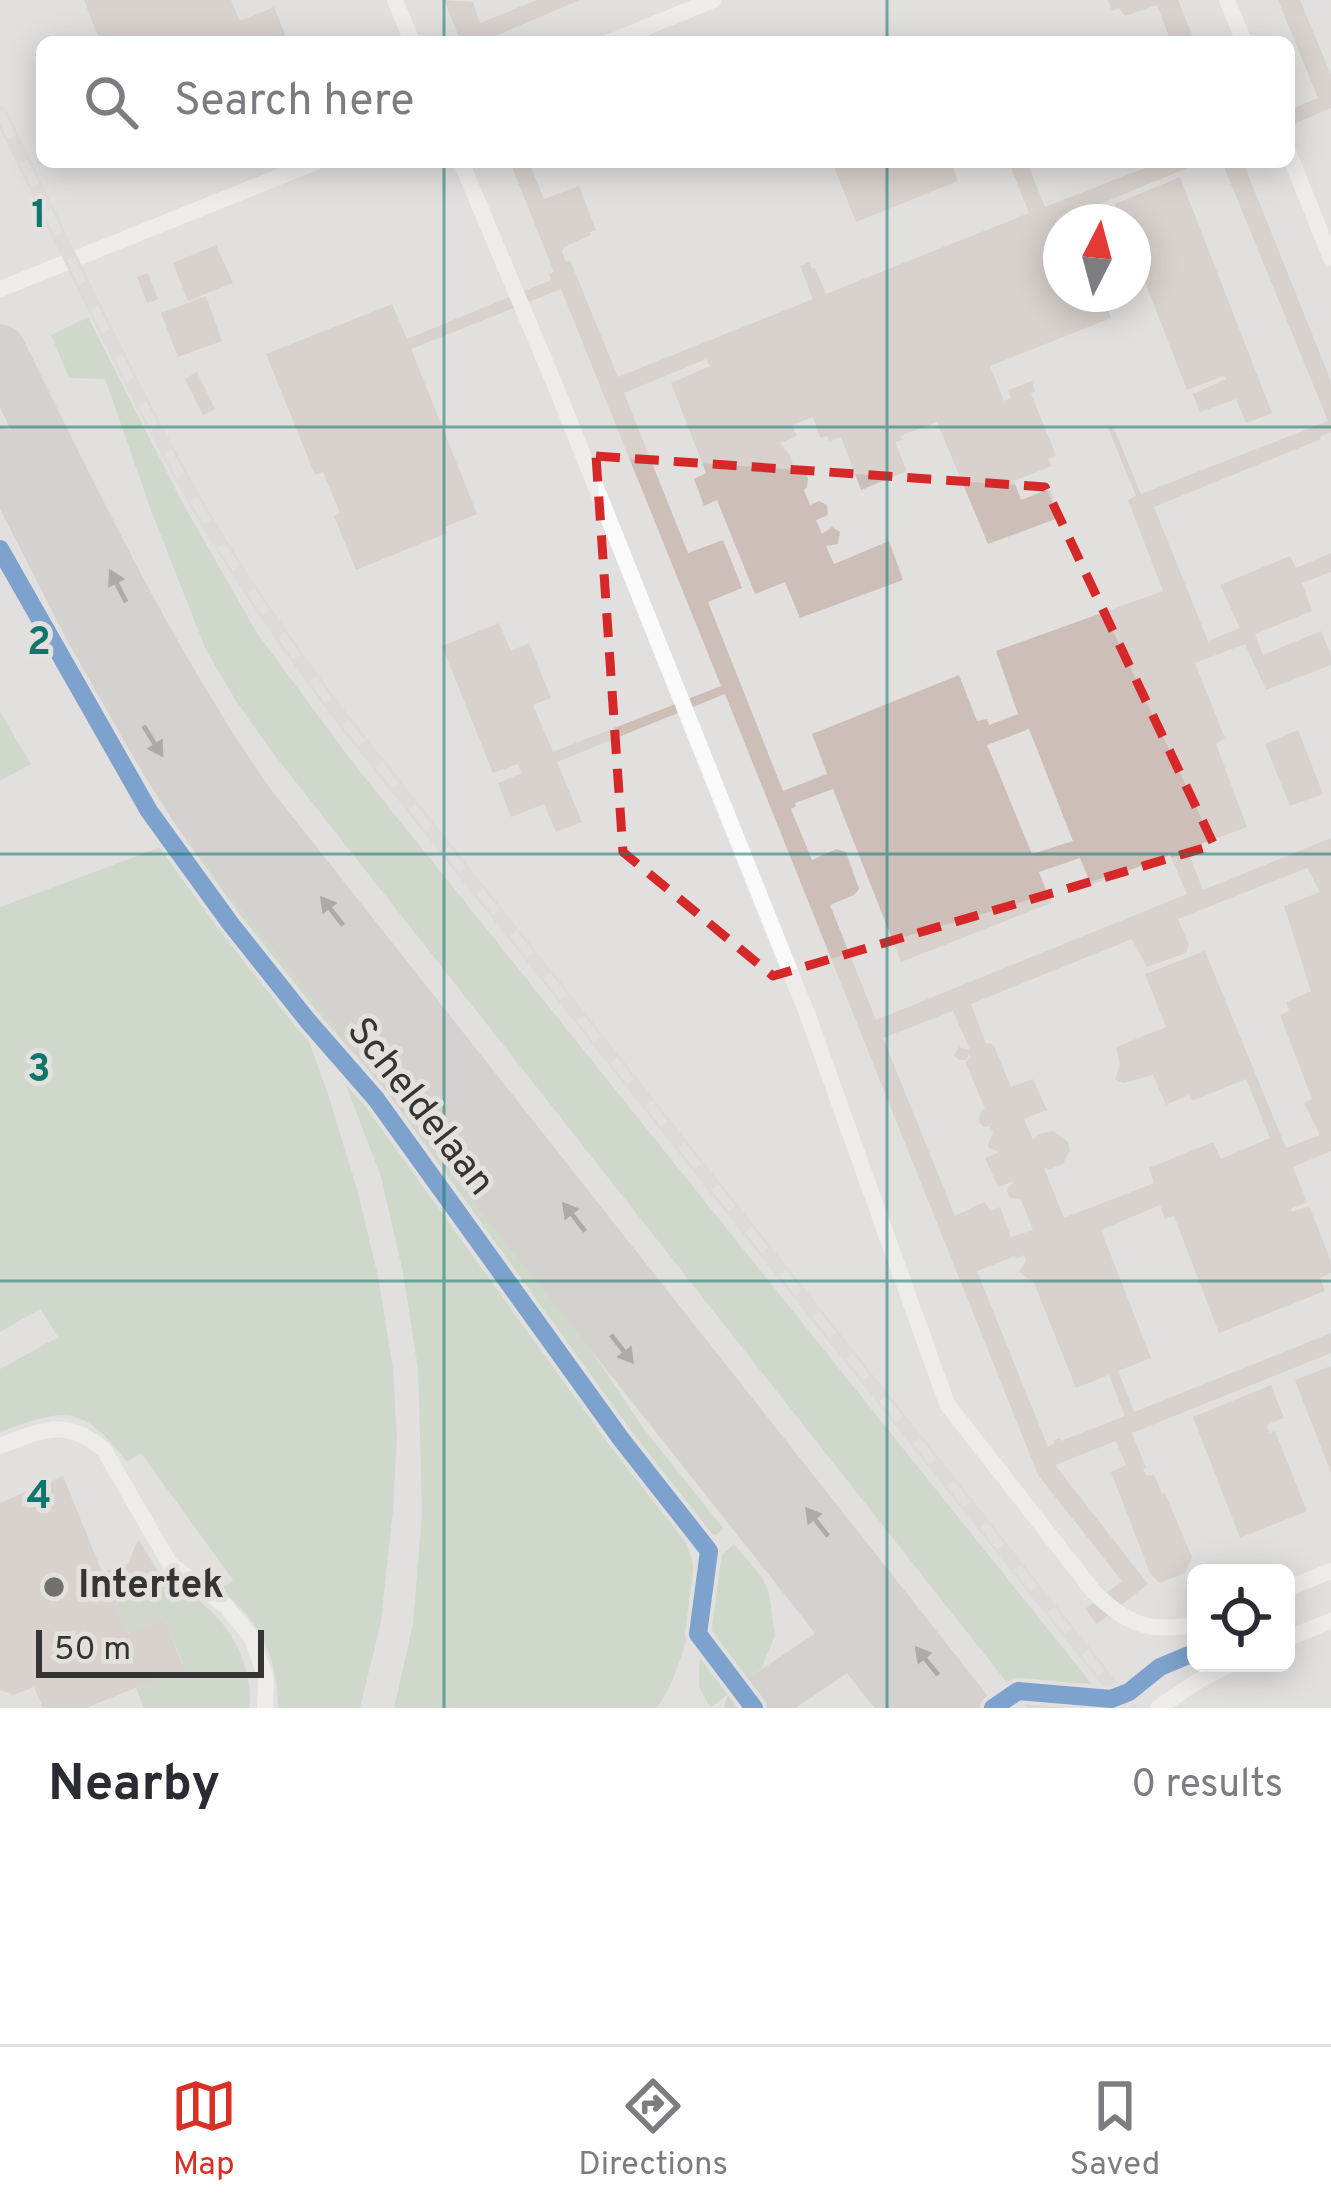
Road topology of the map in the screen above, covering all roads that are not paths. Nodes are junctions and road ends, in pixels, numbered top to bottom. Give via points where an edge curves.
1 (395, 0) edge
2 (713, 0) edge
3 (1227, 0) edge
4 (410, 36) edge
5 (625, 36) edge
6 (1242, 36) edge
7 (301, 168) edge
8 (464, 168) edge
9 (1295, 168) edge
10 (1331, 258) edge
11 (0, 289) edge
12 (0, 350) edge
13 (0, 453) edge
14 (0, 1446) edge
15 (1331, 1571) edge
16 (1295, 1585) edge
17 (1331, 1621) edge
18 (1187, 1626) edge
19 (871, 1627) junction
20 (1295, 1635) edge
21 (1215, 1672) edge
22 (265, 1708) edge
23 (751, 1708) edge
24 (907, 1708) edge
25 (965, 1708) edge
26 (1158, 1708) edge

1 - 4 lane
2 - 5 lane
3 - 6 lane
7 - 11 lane
8 - 18 lane via 808,1016 946,1404 1115,1613 1162,1629
9 - 10 lane
19 -> 12 main road, Scheldelaan via 236,785 140,628
13 -> 19 main road, Scheldelaan via 120,688 198,813
14 - 22 lane via 57,1428 104,1450 170,1564 226,1606 252,1638 266,1679
15 - 16 lane
17 - 20 lane
19 - 23 main road
19 - 24 main road, Scheldelaan
25 -> 19 main road, Scheldelaan
21 - 26 lane

